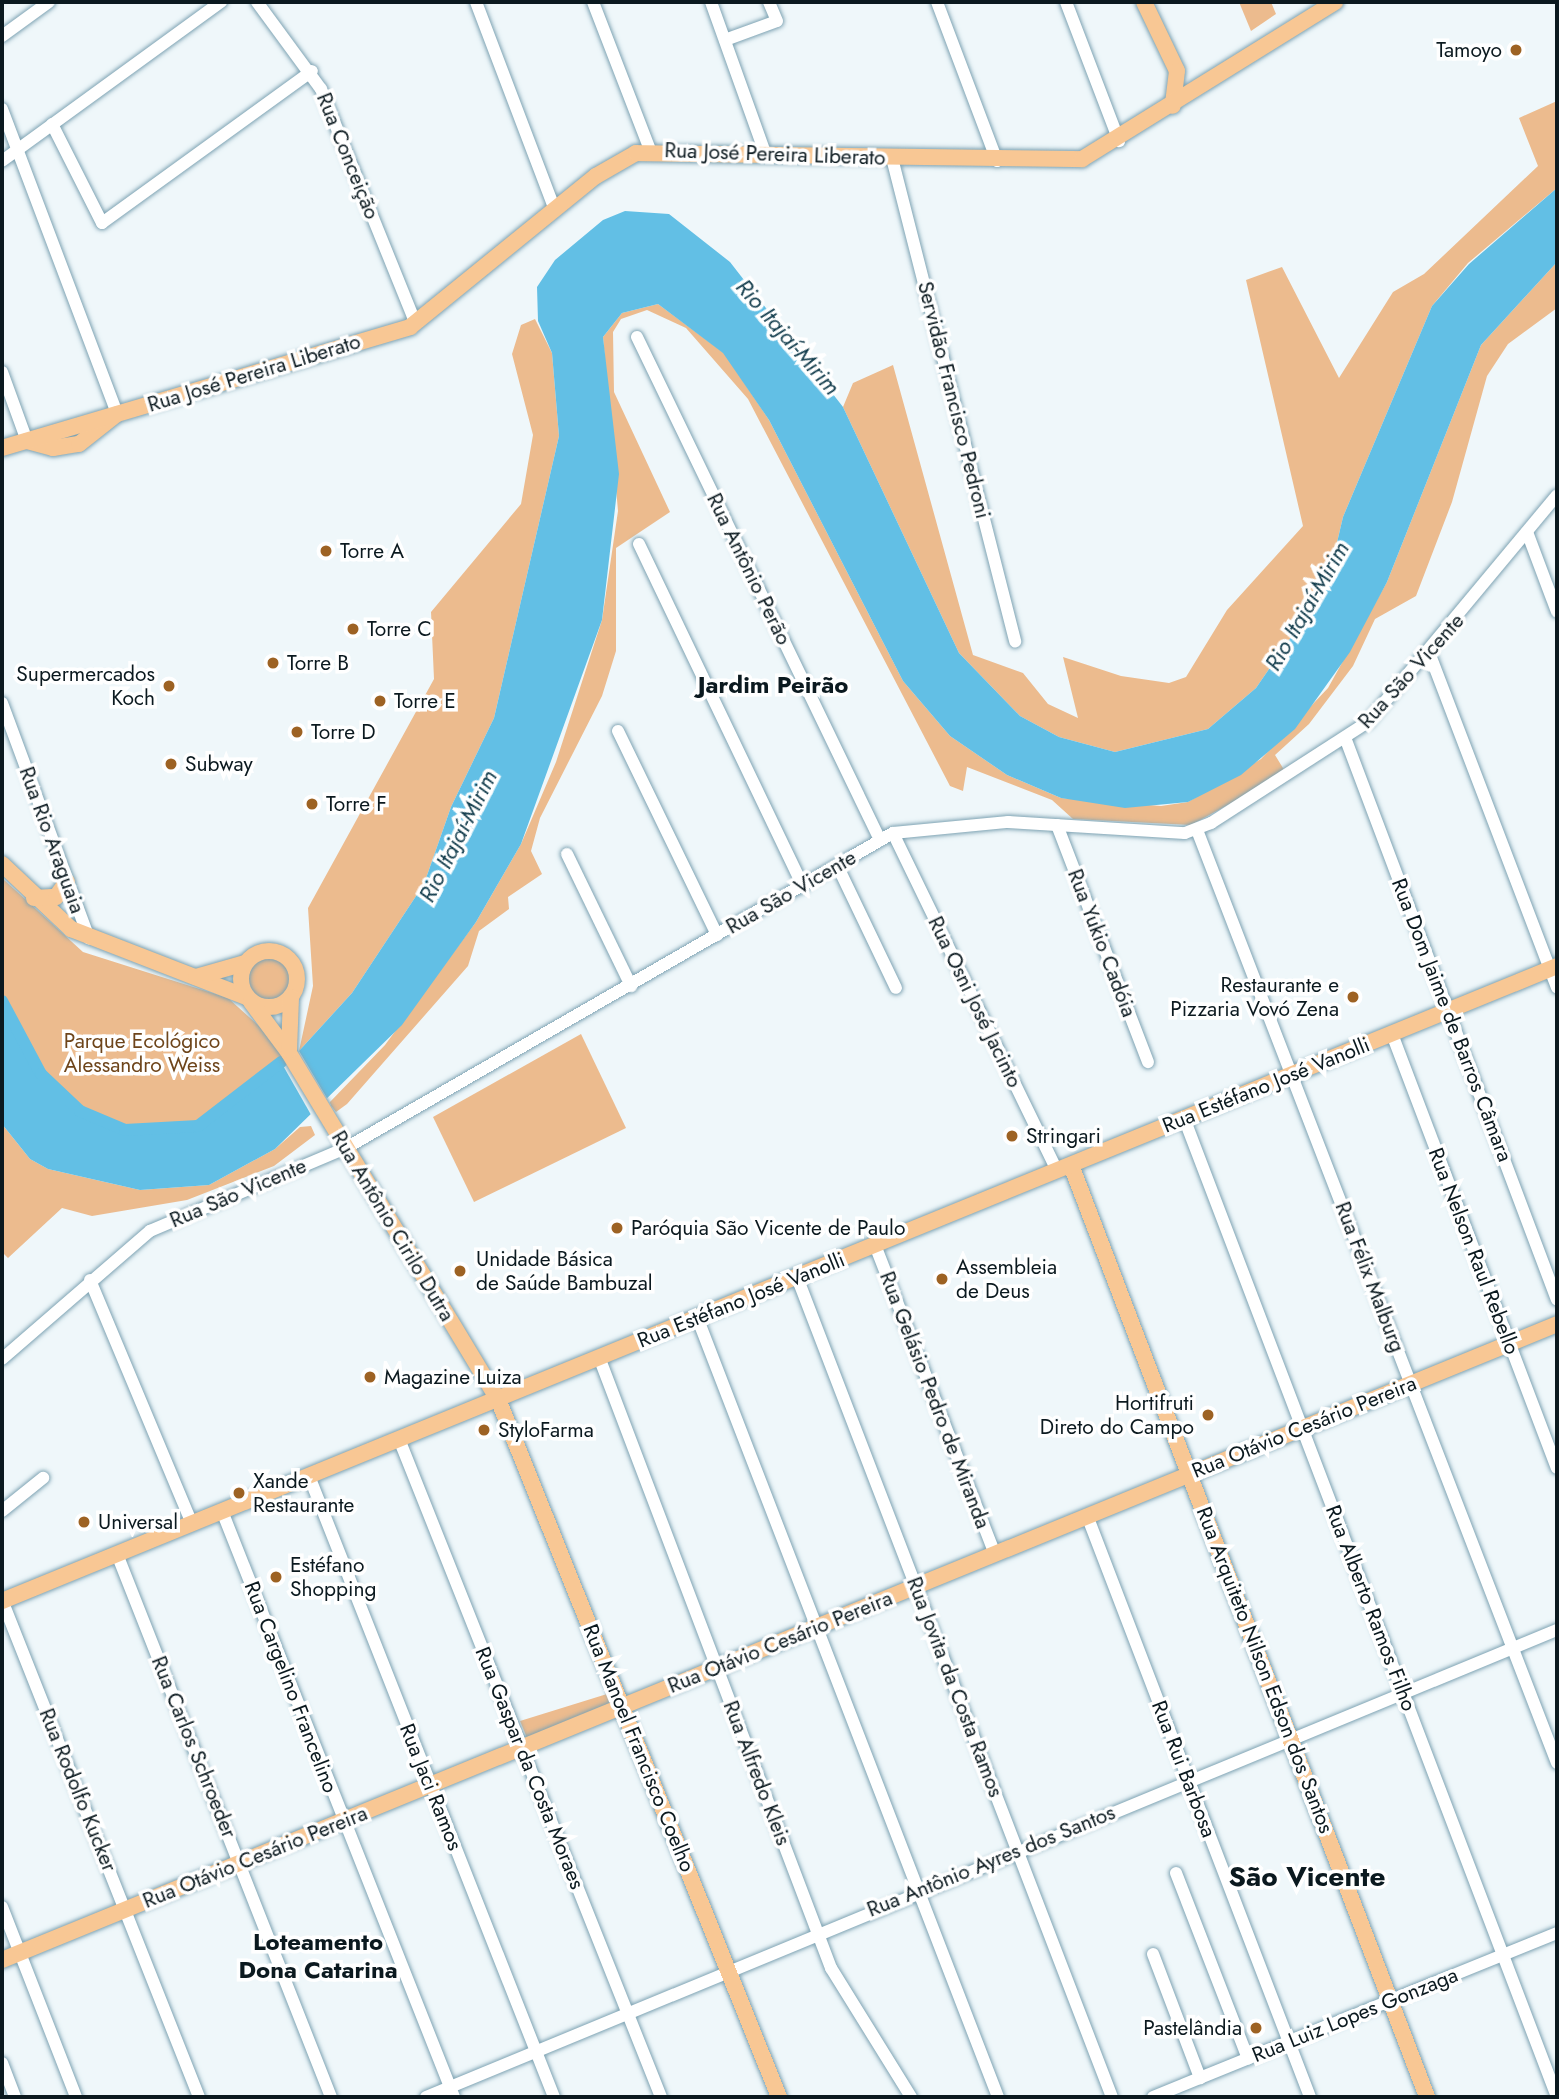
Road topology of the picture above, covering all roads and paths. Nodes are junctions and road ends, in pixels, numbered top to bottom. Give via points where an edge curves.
1 (49, 2) edge
2 (221, 2) edge
3 (257, 2) edge
4 (476, 2) edge
5 (593, 2) edge
6 (711, 2) edge
7 (769, 2) edge
8 (937, 2) edge
9 (1066, 2) edge
10 (1144, 2) edge
11 (1335, 2) edge
12 (2, 36) edge
13 (725, 40) junction
14 (312, 71) junction
15 (1177, 71) junction
16 (1206, 85) junction
17 (1173, 106) junction
18 (2, 109) edge
19 (52, 124) junction
20 (1119, 141) junction
21 (650, 150) junction
22 (18, 153) junction
23 (765, 153) junction
24 (892, 158) junction
25 (2, 161) edge
26 (998, 161) junction
27 (555, 209) junction
28 (416, 324) junction
29 (637, 337) dead end
30 (2, 372) edge
31 (117, 414) junction
32 (90, 422) junction
33 (68, 428) junction
34 (27, 441) junction
35 (79, 444) junction
36 (2, 448) edge
37 (1557, 495) edge
38 (1527, 532) junction
39 (639, 544) dead end
40 (1557, 612) edge
41 (1015, 642) dead end
42 (1430, 655) junction
43 (2, 703) edge
44 (618, 731) dead end
45 (1346, 740) junction
46 (1057, 825) junction
47 (1197, 830) junction
48 (893, 833) junction
49 (880, 840) junction
50 (567, 854) dead end
51 (2, 863) edge
52 (838, 867) junction
53 (67, 881) junction
54 (803, 887) junction
55 (34, 898) junction
56 (717, 935) junction
57 (89, 939) junction
58 (245, 963) junction
59 (1554, 968) edge
60 (196, 977) junction
61 (631, 986) junction
62 (896, 988) dead end
63 (1557, 988) edge
64 (291, 997) junction
65 (249, 999) junction
66 (1448, 1011) junction
67 (1392, 1034) junction
68 (290, 1055) junction
69 (1148, 1062) dead end
70 (1291, 1075) junction
71 (1184, 1118) junction
72 (346, 1148) junction
73 (1064, 1168) junction
74 (875, 1245) junction
75 (797, 1277) junction
76 (90, 1280) junction
77 (1557, 1300) edge
78 (697, 1317) junction
79 (1557, 1324) edge
80 (1510, 1343) junction
81 (599, 1357) junction
82 (2, 1359) edge
83 (1411, 1384) junction
84 (498, 1399) junction
85 (1302, 1428) junction
86 (399, 1439) junction
87 (1557, 1468) edge
88 (1190, 1474) junction
89 (309, 1476) junction
90 (43, 1478) dead end
91 (2, 1511) edge
92 (222, 1511) junction
93 (1088, 1518) junction
94 (192, 1524) junction
95 (117, 1554) junction
96 (995, 1555) junction
97 (916, 1587) junction
98 (2, 1601) edge
99 (817, 1628) junction
100 (1557, 1630) edge
101 (1513, 1648) junction
102 (717, 1668) junction
103 (1403, 1693) junction
104 (622, 1707) junction
105 (1291, 1739) junction
106 (522, 1748) junction
107 (1557, 1763) edge
108 (1188, 1781) junction
109 (431, 1786) junction
110 (344, 1821) junction
111 (1018, 1850) junction
112 (240, 1864) junction
113 (1176, 1873) dead end
114 (918, 1891) junction
115 (2, 1907) edge
116 (126, 1910) junction
117 (818, 1932) junction
118 (1557, 1933) edge
119 (20, 1952) junction
120 (1153, 1954) dead end
121 (1503, 1955) junction
122 (2, 1960) edge
123 (728, 1969) junction
124 (1391, 2001) junction
125 (627, 2012) junction
126 (1289, 2042) junction
127 (535, 2051) junction
128 (1248, 2059) junction
129 (2, 2063) edge
130 (1200, 2078) junction
131 (452, 2092) edge
132 (15, 2097) edge
133 (76, 2097) edge
134 (199, 2097) edge
135 (331, 2097) edge
136 (426, 2097) edge
137 (554, 2097) edge
138 (661, 2097) edge
139 (779, 2097) edge
140 (911, 2097) edge
141 (998, 2097) edge
142 (1112, 2097) edge
143 (1153, 2097) edge
144 (1310, 2097) edge
145 (1427, 2097) edge
146 (1557, 2097) edge

1 - 12 street
2 - 19 street
3 - 14 street, Rua Conceição
4 - 27 street
5 - 21 street
6 - 13 street
7 - 13 street via 777,20
8 - 26 street
9 - 20 street
10 - 15 main road
11 - 16 main road, Rua José Pereira Liberato
13 - 23 street
14 - 19 street via 102,223
14 - 28 street, Rua Conceição
15 - 16 main road
15 - 17 main road
16 - 17 main road, Rua José Pereira Liberato
17 - 20 main road, Rua José Pereira Liberato
18 - 22 street
19 - 22 street
20 - 26 main road, Rua José Pereira Liberato via 1068,162
21 - 23 main road, Rua José Pereira Liberato
21 - 27 main road, Rua José Pereira Liberato via 611,165
22 - 25 street
22 - 31 street
23 - 24 main road, Rua José Pereira Liberato
24 - 26 main road, Rua José Pereira Liberato
24 - 41 street, Servidão Francisco Pedroni
27 - 28 main road, Rua José Pereira Liberato
28 - 31 main road, Rua José Pereira Liberato
29 - 49 street, Rua Antônio Perão
30 - 34 street
31 - 32 main road, Rua José Pereira Liberato
31 - 35 main road, Rua José Pereira Liberato
32 - 33 main road, Rua José Pereira Liberato
32 - 35 main road
33 - 34 main road, Rua José Pereira Liberato
33 - 35 main road
34 - 35 main road, Rua José Pereira Liberato via 53,448
34 - 36 main road, Rua José Pereira Liberato
37 - 38 street, Rua São Vicente
38 - 40 street
38 - 42 street, Rua São Vicente
39 - 54 street
42 - 45 street, Rua São Vicente
42 - 59 street
43 - 53 street, Rua Rio Araguaia
44 - 56 street
45 - 47 street, Rua São Vicente
45 - 66 street, Rua Dom Jaime de Barros Câmara
46 - 47 street, Rua São Vicente
46 - 48 street, Rua São Vicente via 979,823
46 - 69 street, Rua Yukio Cadóia
47 - 70 street, Rua Félix Malburg
48 - 49 street, Rua São Vicente
48 - 73 street, Rua Osni José Jacinto
49 - 52 street, Rua São Vicente
50 - 61 street
51 - 55 main road
52 - 54 street, Rua São Vicente
52 - 62 street
53 - 55 main road via 56,897
53 - 57 street, Rua Rio Araguaia
54 - 56 street, Rua São Vicente
55 - 57 main road
56 - 61 street, Rua São Vicente
57 - 60 main road
58 - 60 main road
58 - 64 main road via 258,953 283,954 295,969
58 - 65 main road via 240,979
59 - 63 street
59 - 66 main road, Rua Estéfano José Vanolli
60 - 65 main road
61 - 72 street, Rua São Vicente
64 - 65 main road via 268,1008
64 - 68 main road
65 - 68 main road, Rua Antônio Cirilo Dutra
66 - 67 main road, Rua Estéfano José Vanolli
66 - 77 street, Rua Dom Jaime de Barros Câmara
67 - 70 main road, Rua Estéfano José Vanolli
67 - 80 street, Rua Nelson Raul Rebello
68 - 72 main road, Rua Antônio Cirilo Dutra
70 - 71 main road, Rua Estéfano José Vanolli
70 - 83 street, Rua Félix Malburg
71 - 73 main road, Rua Estéfano José Vanolli
71 - 85 street, Rua Alberto Ramos Filho
72 - 76 street, Rua São Vicente via 150,1231
72 - 84 main road, Rua Antônio Cirilo Dutra
73 - 74 main road, Rua Estéfano José Vanolli
73 - 88 main road, Rua Arquiteto Nilson Edson dos Santos
74 - 75 main road, Rua Estéfano José Vanolli
74 - 96 street, Rua Gelásio Pedro de Miranda
75 - 78 main road, Rua Estéfano José Vanolli
75 - 97 street, Rua Jovita da Costa Ramos
76 - 82 street, Rua São Vicente
76 - 94 street
78 - 81 main road, Rua Estéfano José Vanolli
78 - 99 street
79 - 80 main road, Rua Otávio Cesário Pereira
80 - 83 main road, Rua Otávio Cesário Pereira
80 - 87 street, Rua Nelson Raul Rebello
81 - 84 main road, Rua Estéfano José Vanolli
81 - 102 street, Rua Alfredo Kleis
83 - 85 main road, Rua Otávio Cesário Pereira
83 - 101 street, Rua Félix Malburg
84 - 86 main road, Rua Estéfano José Vanolli
84 - 104 main road, Rua Manoel Francisco Coelho
85 - 88 main road, Rua Otávio Cesário Pereira
85 - 103 street, Rua Alberto Ramos Filho
86 - 89 main road, Rua Estéfano José Vanolli
86 - 106 street, Rua Gaspar da Costa Moraes
88 - 93 main road, Rua Otávio Cesário Pereira
88 - 105 main road, Rua Arquiteto Nilson Edson dos Santos
89 - 92 main road, Rua Estéfano José Vanolli
89 - 109 street, Rua Jaci Ramos
90 - 91 street
92 - 94 main road, Rua Estéfano José Vanolli
92 - 110 street, Rua Cargelino Francelino
93 - 96 main road, Rua Otávio Cesário Pereira
93 - 108 street, Rua Rui Barbosa
94 - 95 main road, Rua Estéfano José Vanolli
95 - 98 main road, Rua Estéfano José Vanolli
95 - 112 street, Rua Carlos Schroeder
96 - 97 main road, Rua Otávio Cesário Pereira
97 - 99 main road, Rua Otávio Cesário Pereira
97 - 111 street, Rua Jovita da Costa Ramos
98 - 116 street, Rua Rodolfo Kucker
99 - 102 main road, Rua Otávio Cesário Pereira
99 - 114 street
100 - 101 street, Rua Antônio Ayres dos Santos
101 - 103 street, Rua Antônio Ayres dos Santos
101 - 107 street, Rua Félix Malburg
102 - 104 main road, Rua Otávio Cesário Pereira
102 - 117 street, Rua Alfredo Kleis
103 - 105 street, Rua Antônio Ayres dos Santos
103 - 121 street, Rua Alberto Ramos Filho
104 - 106 main road, Rua Otávio Cesário Pereira
104 - 123 main road, Rua Manoel Francisco Coelho
105 - 108 street, Rua Antônio Ayres dos Santos
105 - 124 main road, Rua Arquiteto Nilson Edson dos Santos
106 - 109 main road, Rua Otávio Cesário Pereira
106 - 125 street, Rua Gaspar da Costa Moraes
108 - 111 street, Rua Antônio Ayres dos Santos
108 - 126 street, Rua Rui Barbosa
109 - 110 main road, Rua Otávio Cesário Pereira
109 - 127 street, Rua Jaci Ramos
110 - 112 main road, Rua Otávio Cesário Pereira
110 - 131 street, Rua Cargelino Francelino
111 - 114 street, Rua Antônio Ayres dos Santos
111 - 142 street, Rua Jovita da Costa Ramos
112 - 116 main road, Rua Otávio Cesário Pereira
112 - 135 street, Rua Carlos Schroeder
113 - 128 street
114 - 117 street, Rua Antônio Ayres dos Santos
114 - 141 street
115 - 119 street
116 - 119 main road, Rua Otávio Cesário Pereira
116 - 134 street, Rua Rodolfo Kucker
117 - 123 street, Rua Antônio Ayres dos Santos
117 - 140 street, Rua Alfredo Kleis via 840,1986
118 - 121 street, Rua Luiz Lopes Gonzaga
119 - 122 main road, Rua Otávio Cesário Pereira
119 - 133 street
120 - 130 street
121 - 124 street, Rua Luiz Lopes Gonzaga
121 - 146 street, Rua Alberto Ramos Filho
123 - 125 street, Rua Antônio Ayres dos Santos
123 - 139 main road, Rua Manoel Francisco Coelho
124 - 126 street, Rua Luiz Lopes Gonzaga
124 - 145 main road, Rua Arquiteto Nilson Edson dos Santos
125 - 127 street, Rua Antônio Ayres dos Santos
125 - 138 street, Rua Gaspar da Costa Moraes
126 - 128 street, Rua Luiz Lopes Gonzaga
126 - 144 street, Rua Rui Barbosa
127 - 131 street, Rua Antônio Ayres dos Santos
127 - 137 street, Rua Jaci Ramos
128 - 130 street, Rua Luiz Lopes Gonzaga
129 - 132 street
130 - 143 street, Rua Luiz Lopes Gonzaga
131 - 136 street, Rua Antônio Ayres dos Santos

